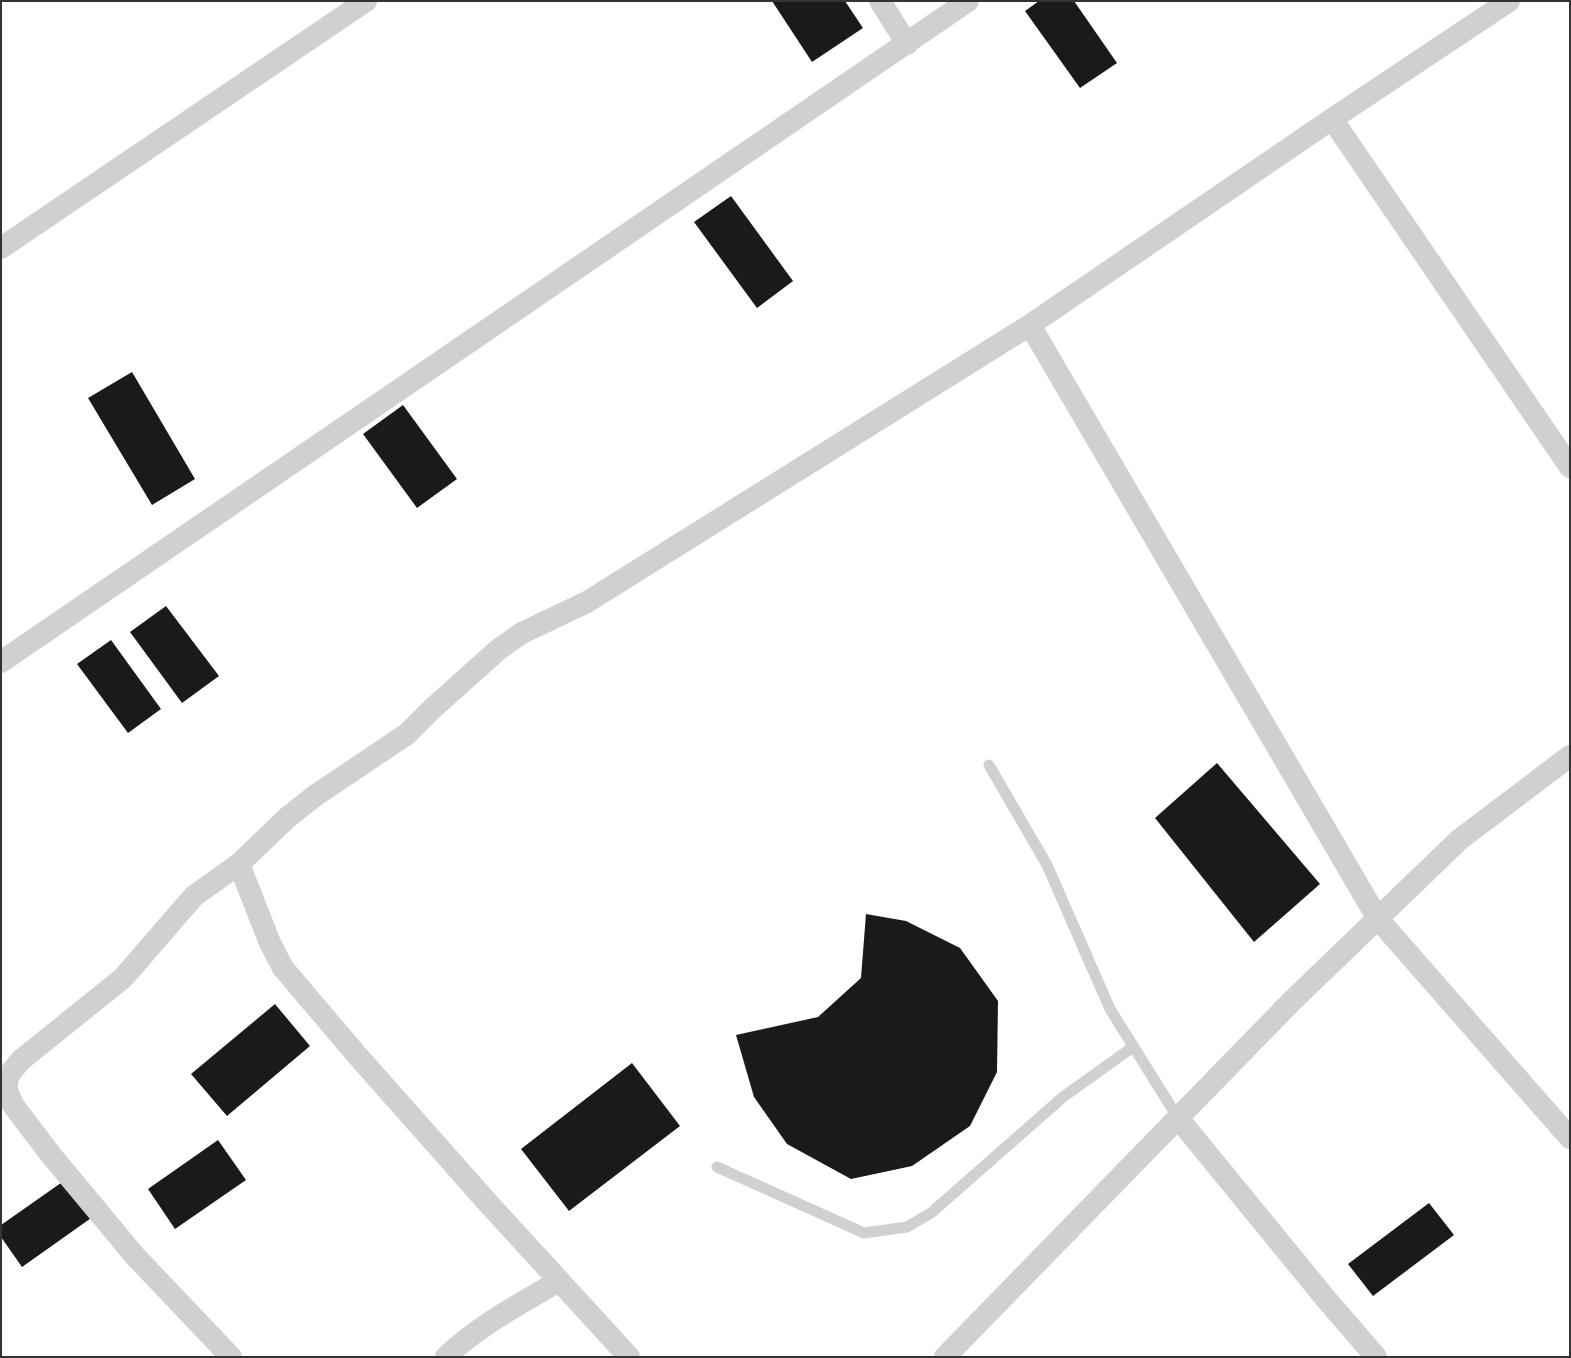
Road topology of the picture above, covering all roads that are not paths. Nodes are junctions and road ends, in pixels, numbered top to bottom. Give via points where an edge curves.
1 (366, 1) edge
2 (880, 1) edge
3 (968, 1) edge
4 (1509, 1) edge
5 (907, 44) junction
6 (1332, 119) junction
7 (1, 248) edge
8 (1030, 325) junction
9 (1570, 467) edge
10 (1, 662) edge
11 (1570, 756) edge
12 (989, 765) dead end
13 (239, 864) junction
14 (1378, 919) junction
15 (1133, 1047) junction
16 (4, 1091) edge
17 (1178, 1118) junction
18 (1570, 1138) edge
19 (717, 1167) dead end
20 (559, 1280) junction
21 (950, 1355) edge
22 (231, 1357) edge
23 (446, 1357) edge
24 (629, 1357) edge
25 (1376, 1357) edge

1 - 7 street
2 - 5 street
3 - 5 street
4 - 6 street
5 - 10 street
6 - 8 street
6 - 9 street
8 - 13 street via 586,602 522,633 407,734 316,795
8 - 14 street
11 - 14 street via 1459,840
12 - 15 lane via 1046,864 1110,1009
13 - 16 street via 194,896 123,978 21,1060 11,1072
13 - 20 street via 283,968
14 - 17 street via 1291,1002
14 - 18 street
15 - 17 lane
15 - 19 lane via 1064,1097 931,1214 907,1227 864,1233
16 - 22 street via 51,1155 129,1249
17 - 21 street
17 - 25 street
20 - 23 street via 490,1321
20 - 24 street

